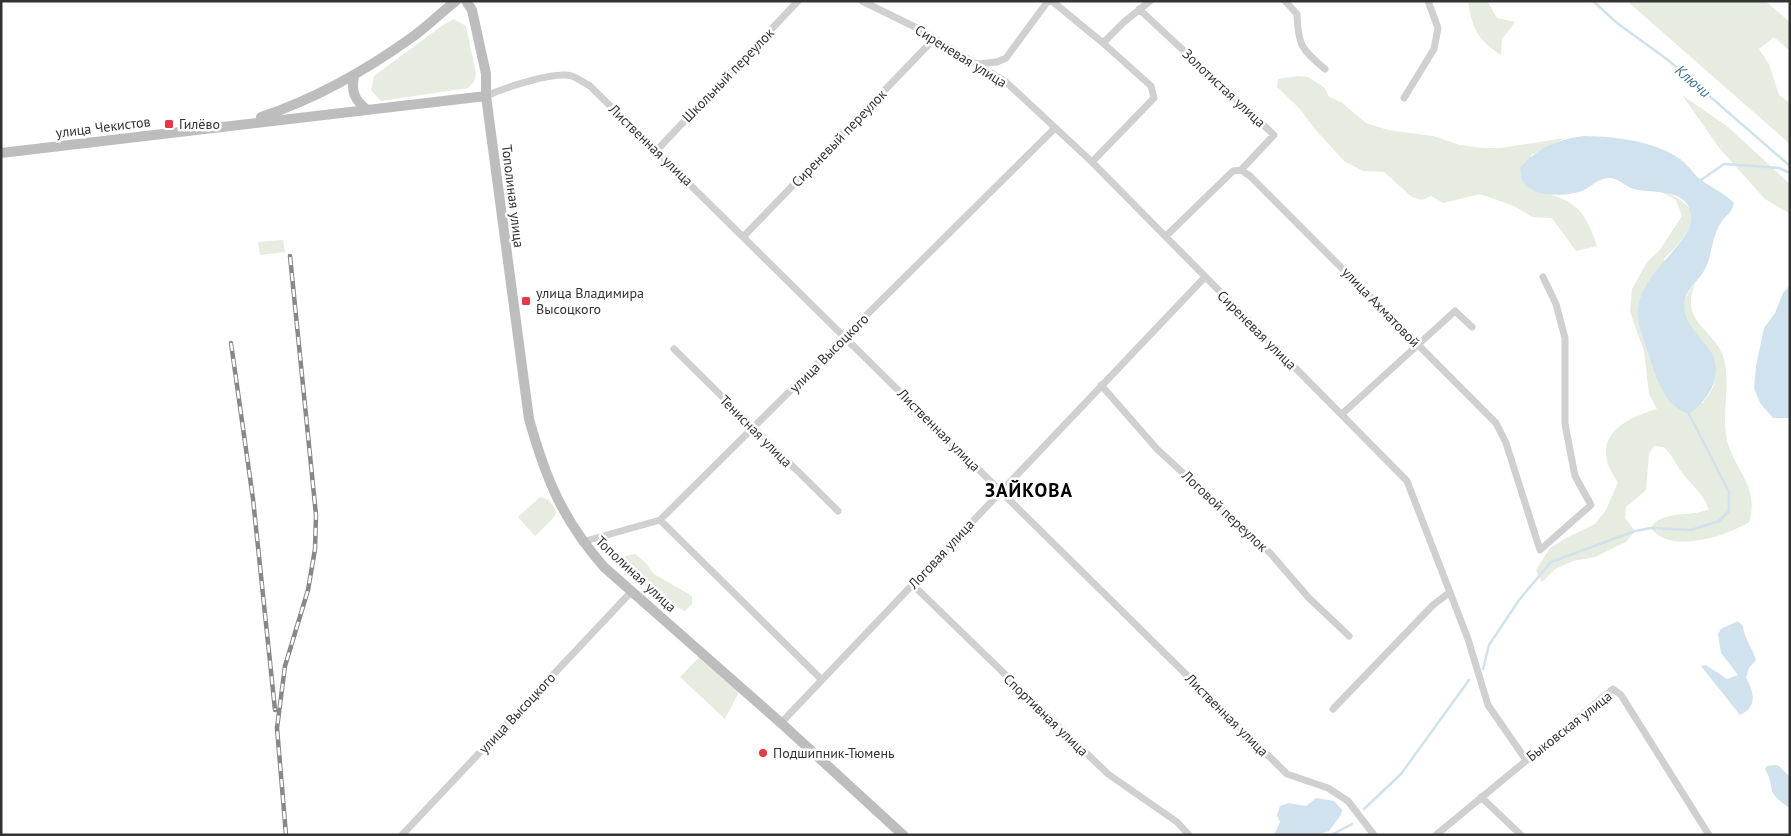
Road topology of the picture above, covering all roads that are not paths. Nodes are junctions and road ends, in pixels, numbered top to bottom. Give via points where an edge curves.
1 (456, 1) edge
2 (466, 1) edge
3 (798, 1) edge
4 (862, 1) edge
5 (1048, 1) edge
6 (1052, 1) edge
7 (1150, 1) edge
8 (1285, 1) edge
9 (1428, 1) edge
10 (1139, 9) junction
11 (934, 39) junction
12 (1103, 43) junction
13 (978, 64) junction
14 (1325, 69) dead end
15 (354, 76) junction
16 (486, 96) junction
17 (1404, 98) dead end
18 (366, 109) junction
19 (238, 124) junction
20 (1055, 128) junction
21 (657, 150) junction
22 (1, 153) edge
23 (1092, 162) junction
24 (1241, 170) junction
25 (744, 236) junction
26 (1166, 236) junction
27 (1204, 277) junction
28 (1543, 277) dead end
29 (1472, 327) dead end
30 (845, 336) junction
31 (1417, 345) junction
32 (674, 350) dead end
33 (1101, 385) junction
34 (1342, 414) junction
35 (752, 429) junction
36 (1000, 491) junction
37 (838, 511) dead end
38 (660, 520) junction
39 (582, 542) junction
40 (912, 584) junction
41 (632, 591) junction
42 (1450, 592) junction
43 (1349, 636) dead end
44 (822, 680) junction
45 (1334, 709) dead end
46 (781, 723) junction
47 (1526, 760) junction
48 (1481, 797) junction
49 (402, 835) edge
50 (903, 835) edge
51 (1189, 835) edge
52 (1374, 835) edge
53 (1436, 835) edge
54 (1521, 835) edge
55 (1708, 835) edge

1 - 15 main road via 412,37
2 - 16 main road, Тополиная улица via 472,10 486,74
3 - 21 street, Школьный переулок
4 - 11 street, Сиреневая улица
5 - 13 street via 1006,58
6 - 12 street
7 - 10 street
8 - 14 street via 1297,14 1304,52
9 - 17 street via 1438,28 1434,49
10 - 12 street
10 - 24 street, Золотистая улица via 1274,135
11 - 13 street, Сиреневая улица
11 - 25 street, Сиреневый переулок
12 - 23 street via 1151,86 1154,98
13 - 20 street, Сиреневая улица via 1006,82
15 - 18 main road via 352,88 356,102
15 - 19 main road via 278,111
16 - 18 main road
16 - 21 street, Лиственная улица via 534,80 571,76 590,86
16 - 39 main road, Тополиная улица via 528,419 543,469
18 - 19 main road
19 - 22 main road, улица Чекистов
20 - 23 street, Сиреневая улица
20 - 30 street, улица Высоцкого
21 - 25 street, Лиственная улица
23 - 26 street, Сиреневая улица
24 - 26 street via 1233,171
24 - 31 street, улица Ахматовой via 1306,230
25 - 30 street, Лиственная улица
26 - 27 street, Сиреневая улица
27 - 33 street, Логовая улица
27 - 34 street, Сиреневая улица
28 - 31 street, улица Ахматовой via 1556,304 1565,338 1565,424 1575,476 1591,505 1540,550 1506,442 1496,423
29 - 31 street via 1455,311
30 - 35 street, улица Высоцкого
30 - 36 street, Лиственная улица
31 - 34 street
32 - 35 street, Тенисная улица
33 - 36 street, Логовая улица
33 - 43 street, Логовой переулок via 1157,449 1271,554 1308,598
34 - 42 street, Сиреневая улица via 1407,481
35 - 37 street, Тенисная улица
35 - 38 street, улица Высоцкого
36 - 40 street, Логовая улица
36 - 52 street, Лиственная улица via 1287,774 1328,788 1348,801
38 - 39 street, улица Высоцкого
38 - 44 street
39 - 41 main road, Тополиная улица
40 - 44 street, Логовая улица
40 - 51 street, Спортивная улица via 1108,774 1177,822
41 - 46 main road, Тополиная улица
41 - 49 street, улица Высоцкого
42 - 45 street via 1433,605
42 - 47 street, Сиреневая улица via 1488,705
44 - 46 street, Логовая улица
46 - 50 main road, Тополиная улица
47 - 48 street, Быковская улица
47 - 55 street, Быковская улица via 1613,689 1622,694
48 - 53 street, Быковская улица
48 - 54 street

